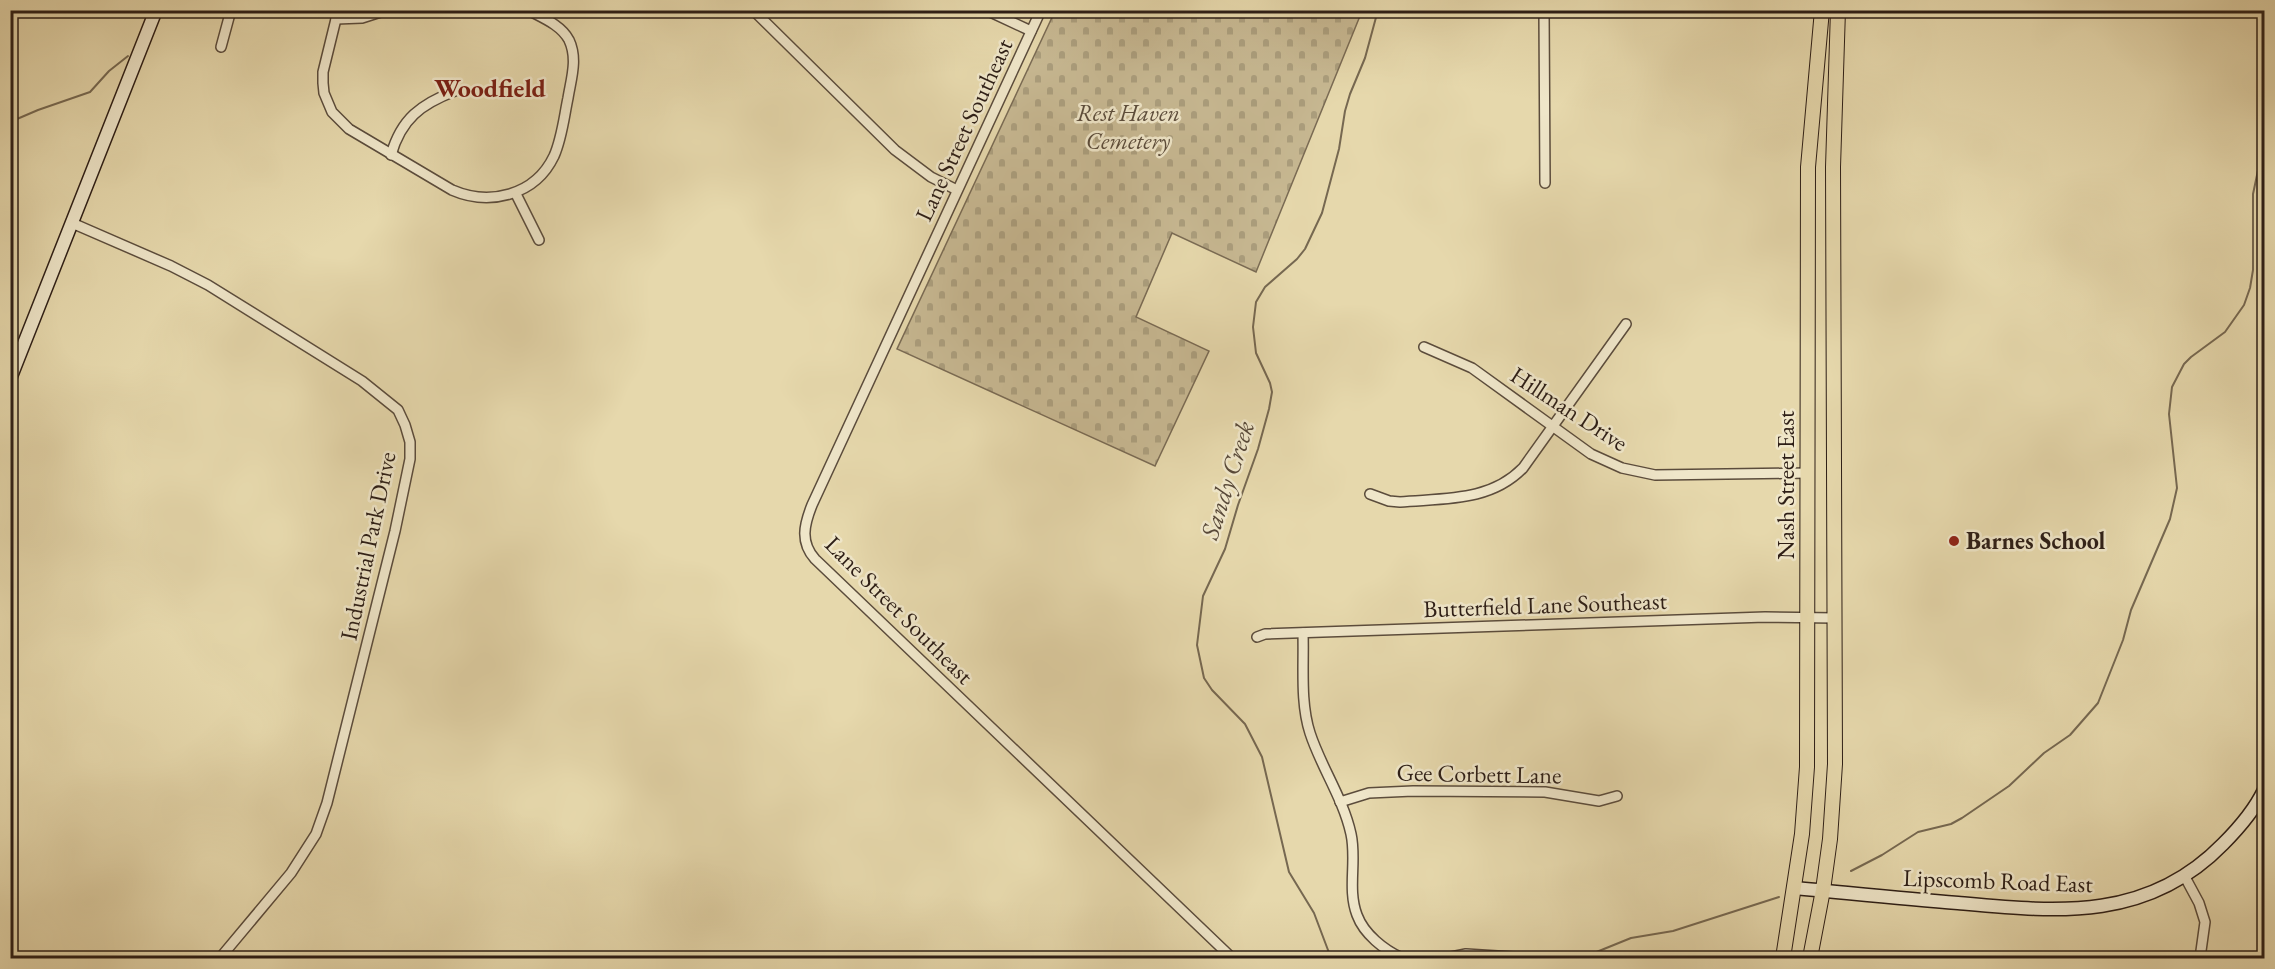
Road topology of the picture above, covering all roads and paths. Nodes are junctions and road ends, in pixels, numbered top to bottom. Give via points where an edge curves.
1 (156, 10) edge
2 (231, 10) edge
3 (387, 10) edge
4 (528, 10) edge
5 (753, 10) edge
6 (986, 10) edge
7 (1041, 10) edge
8 (1544, 10) edge
9 (1822, 10) edge
10 (1838, 10) edge
11 (335, 15) edge
12 (1031, 31) junction
13 (220, 47) dead end
14 (455, 91) dead end
15 (391, 155) junction
16 (1545, 183) dead end
17 (957, 190) junction
18 (516, 194) junction
19 (72, 223) junction
20 (539, 240) dead end
21 (1626, 324) dead end
22 (1424, 347) dead end
23 (10, 379) edge
24 (1553, 426) junction
25 (1808, 473) junction
26 (1370, 494) dead end
27 (1808, 618) junction
28 (1835, 618) junction
29 (1303, 633) junction
30 (1257, 637) dead end
31 (2263, 795) edge
32 (1617, 796) dead end
33 (1340, 802) junction
34 (2185, 877) junction
35 (1795, 888) junction
36 (1823, 890) junction
37 (220, 958) edge
38 (1232, 958) edge
39 (1402, 958) edge
40 (1446, 958) edge
41 (1530, 958) edge
42 (1783, 958) edge
43 (1810, 958) edge
44 (2200, 958) edge

1 - 19 street
2 - 13 street
3 - 11 street via 362,18
4 - 18 street via 562,31 573,52 573,67 553,159
5 - 17 street via 895,150 931,177
6 - 12 street
7 - 12 street, Lane Street Southeast
8 - 16 street
9 - 25 main road, Nash Street East via 1808,167
10 - 28 main road, Nash Street East via 1833,167
11 - 15 street via 323,72 328,103 339,121
12 - 17 street, Lane Street Southeast
14 - 15 street via 432,100 413,114 395,139
15 - 18 street via 459,193 483,198
17 - 38 street, Lane Street Southeast via 812,505 806,520 806,544 815,559
18 - 20 street
19 - 23 street
19 - 37 street, Industrial Park Drive via 192,276 362,381 398,410 410,442 395,531 316,834 291,873
21 - 24 street
22 - 24 street, Hillman Drive via 1472,368
24 - 25 street, Hillman Drive via 1606,462 1638,472
24 - 26 street via 1523,468 1492,490 1400,502
25 - 27 main road, Nash Street East
27 - 28 street, Butterfield Lane Southeast
27 - 29 street, Butterfield Lane Southeast
27 - 35 main road, Nash Street East via 1808,767
28 - 36 main road, Nash Street East via 1834,794
29 - 30 street, Butterfield Lane Southeast
29 - 33 street via 1309,729
31 - 34 street, Lipscomb Road East via 2218,849
32 - 33 street, Gee Corbett Lane via 1599,801 1545,792 1413,791 1369,793
33 - 39 street via 1352,838 1352,894 1357,916 1381,945
34 - 36 street, Lipscomb Road East via 2136,899 2070,910 1995,907
34 - 44 street via 2205,922
35 - 36 street, Lipscomb Road East
35 - 42 main road, Nash Street East
36 - 43 main road, Nash Street East
40 - 41 street via 1466,954

